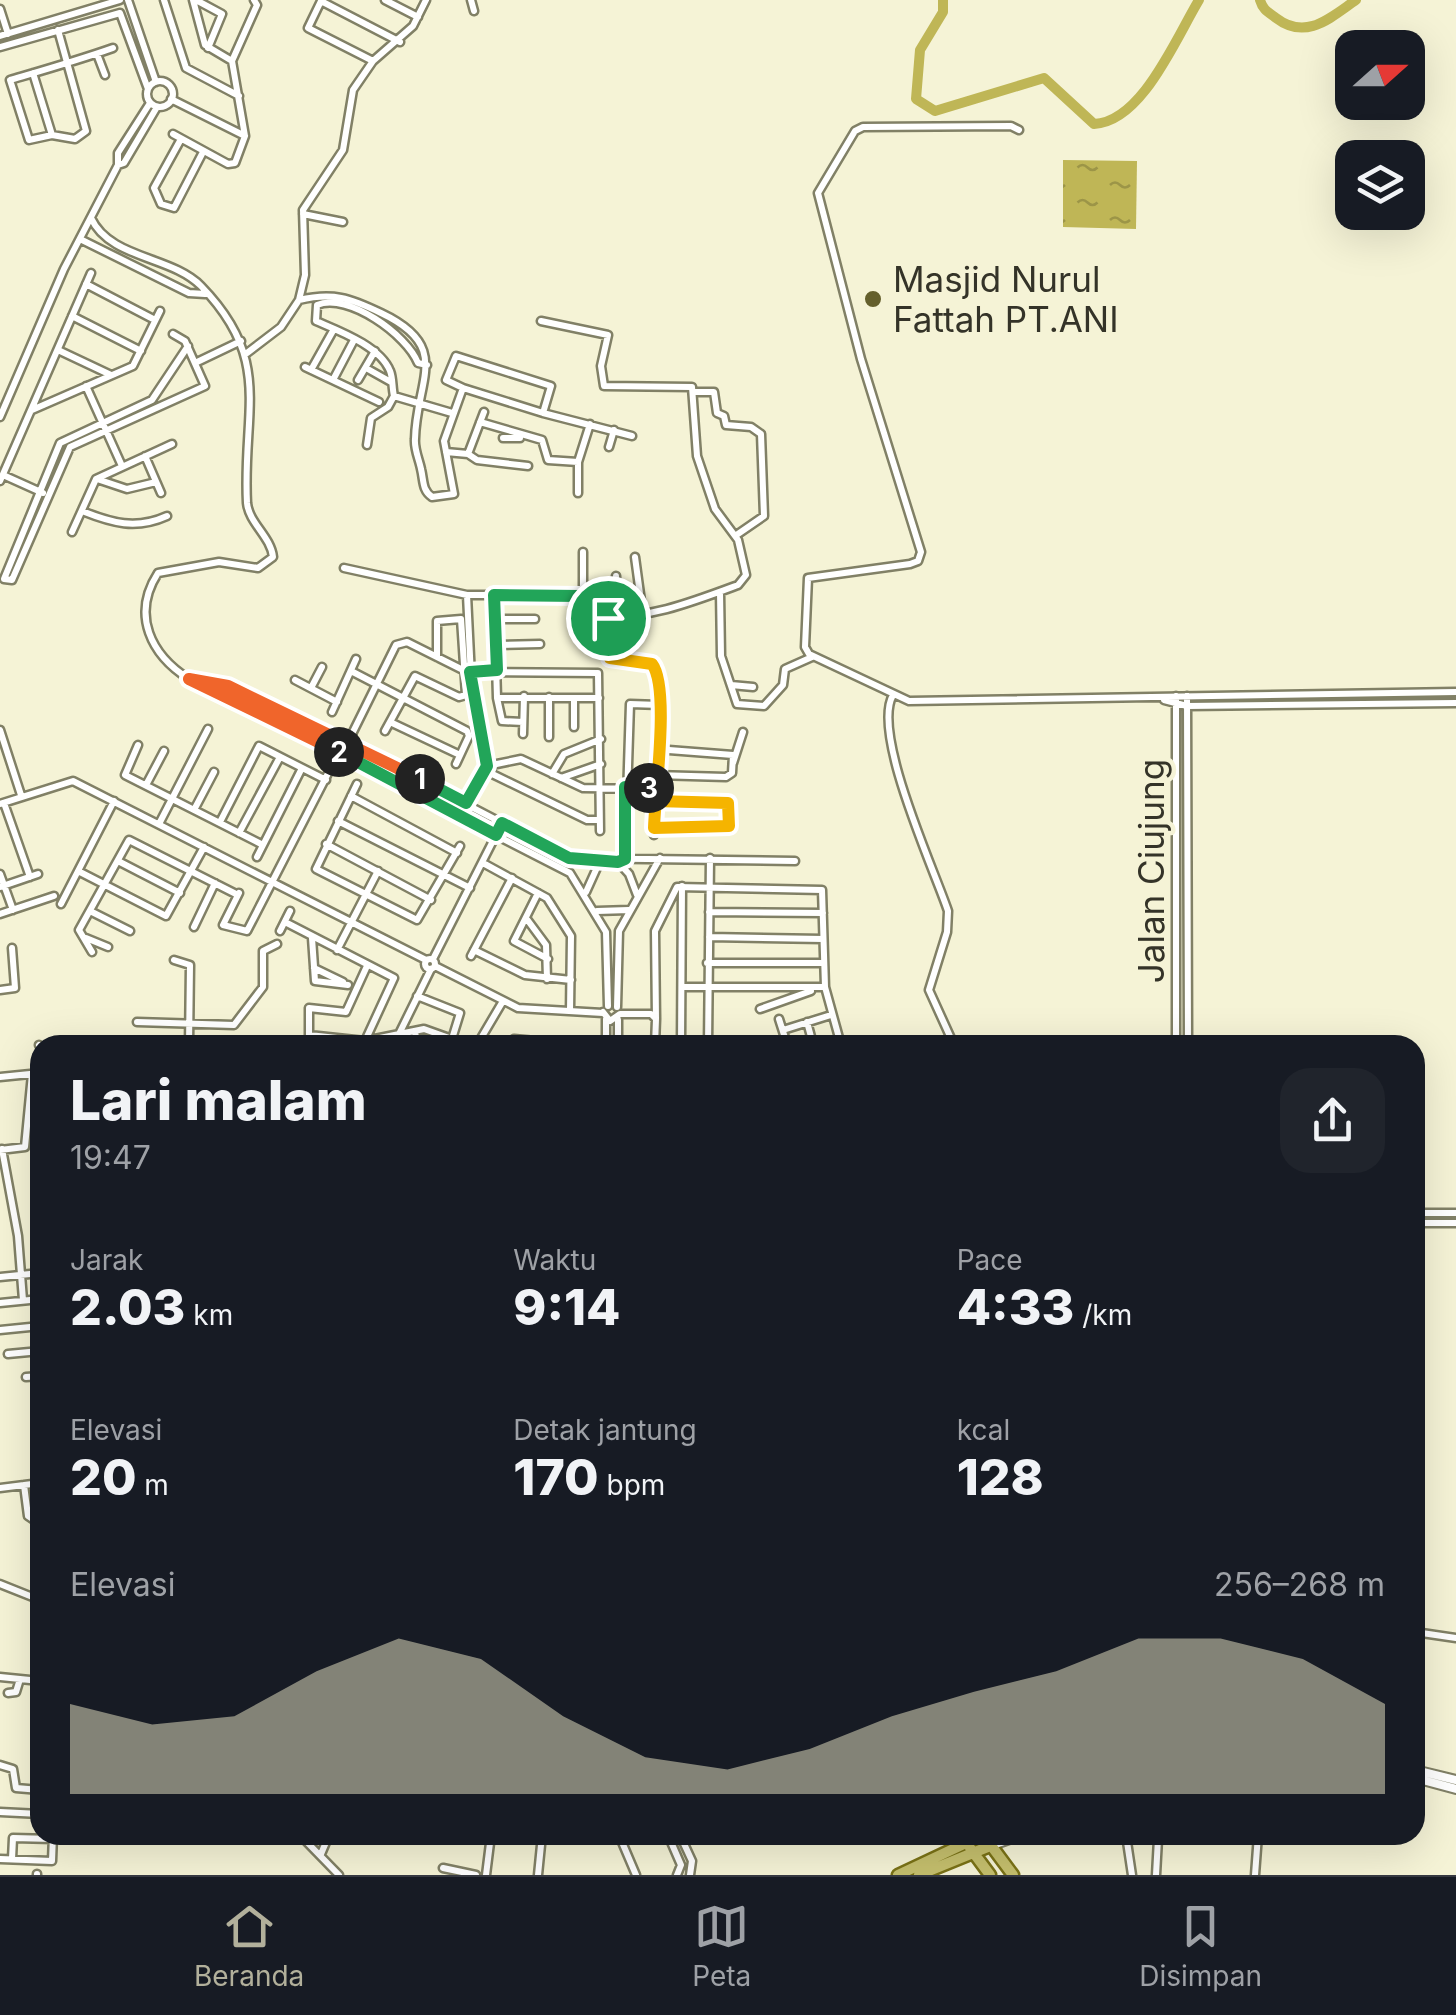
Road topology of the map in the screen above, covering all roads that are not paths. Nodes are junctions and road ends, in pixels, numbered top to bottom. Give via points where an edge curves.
1 (126, 0) edge
2 (164, 0) edge
3 (195, 0) edge
4 (254, 0) edge
5 (385, 0) edge
6 (426, 0) edge
7 (471, 0) edge
8 (321, 2) edge
9 (0, 9) edge
10 (82, 10) junction
11 (474, 11) dead end
12 (120, 13) junction
13 (418, 18) junction
14 (86, 21) junction
15 (58, 30) junction
16 (4, 35) edge
17 (401, 42) junction
18 (0, 47) edge
19 (113, 48) dead end
20 (208, 48) junction
21 (97, 54) junction
22 (232, 61) junction
23 (373, 61) junction
24 (65, 63) junction
25 (32, 73) junction
26 (104, 75) dead end
27 (156, 82) junction
28 (148, 89) junction
29 (239, 96) junction
30 (171, 100) junction
31 (153, 105) junction
32 (1019, 130) dead end
33 (52, 135) junction
34 (245, 136) junction
35 (203, 152) junction
36 (303, 214) junction
37 (91, 218) junction
38 (343, 222) dead end
39 (106, 238) junction
40 (80, 239) junction
41 (100, 250) junction
42 (91, 273) dead end
43 (86, 284) junction
44 (205, 294) junction
45 (300, 300) junction
46 (160, 311) dead end
47 (72, 316) junction
48 (156, 320) junction
49 (541, 320) dead end
50 (334, 329) junction
51 (173, 334) dead end
52 (241, 340) junction
53 (354, 340) junction
54 (188, 346) junction
55 (58, 350) junction
56 (141, 351) junction
57 (376, 352) junction
58 (248, 354) junction
59 (195, 363) junction
60 (427, 365) junction
61 (366, 368) junction
62 (110, 375) junction
63 (333, 380) junction
64 (358, 380) dead end
65 (392, 382) junction
66 (86, 386) junction
67 (463, 388) junction
68 (161, 392) junction
69 (694, 392) junction
70 (394, 396) junction
71 (378, 402) dead end
72 (170, 403) junction
73 (421, 404) junction
74 (32, 410) junction
75 (484, 412) dead end
76 (452, 413) junction
77 (542, 413) junction
78 (0, 417) edge
79 (480, 422) junction
80 (590, 424) junction
81 (104, 426) junction
82 (614, 430) junction
83 (504, 434) junction
84 (632, 436) dead end
85 (172, 444) dead end
86 (366, 445) dead end
87 (498, 447) dead end
88 (610, 448) dead end
89 (446, 452) junction
90 (468, 454) junction
91 (145, 456) junction
92 (578, 462) junction
93 (122, 466) junction
94 (528, 466) dead end
95 (2, 478) edge
96 (96, 479) junction
97 (156, 482) junction
98 (161, 492) dead end
99 (42, 493) junction
100 (578, 493) dead end
101 (82, 510) junction
102 (168, 516) dead end
103 (72, 532) dead end
104 (735, 536) junction
105 (583, 552) dead end
106 (636, 557) dead end
107 (344, 568) dead end
108 (616, 576) dead end
109 (720, 592) junction
110 (468, 595) junction
111 (494, 595) junction
112 (583, 597) junction
113 (643, 616) junction
114 (617, 617) junction
115 (608, 618) junction
116 (495, 619) junction
117 (535, 619) dead end
118 (540, 644) dead end
119 (496, 645) junction
120 (812, 656) junction
121 (437, 657) junction
122 (356, 659) dead end
123 (322, 667) dead end
124 (497, 670) junction
125 (351, 671) junction
126 (467, 671) junction
127 (189, 679) junction
128 (295, 680) dead end
129 (376, 685) junction
130 (730, 685) junction
131 (752, 687) dead end
132 (311, 688) junction
133 (889, 692) junction
134 (1456, 692) edge
135 (524, 696) junction
136 (1176, 696) junction
137 (1186, 696) junction
138 (549, 697) junction
139 (402, 698) junction
140 (497, 698) junction
141 (574, 698) junction
142 (599, 698) junction
143 (1162, 700) junction
144 (337, 702) junction
145 (1456, 702) edge
146 (660, 705) junction
147 (1177, 706) junction
148 (1186, 706) junction
149 (332, 712) dead end
150 (390, 722) junction
151 (524, 722) junction
152 (574, 727) dead end
153 (208, 729) dead end
154 (0, 730) edge
155 (385, 731) dead end
156 (742, 732) dead end
157 (523, 734) dead end
158 (335, 736) junction
159 (549, 737) dead end
160 (601, 738) junction
161 (351, 744) junction
162 (138, 746) dead end
163 (330, 747) junction
164 (656, 749) junction
165 (164, 751) dead end
166 (339, 752) junction
167 (460, 755) junction
168 (280, 757) junction
169 (348, 757) junction
170 (456, 764) dead end
171 (601, 764) junction
172 (732, 764) junction
173 (302, 768) junction
174 (485, 768) junction
175 (214, 772) dead end
176 (552, 774) junction
177 (655, 775) junction
178 (561, 778) junction
179 (326, 780) junction
180 (357, 784) dead end
181 (146, 785) junction
182 (601, 787) junction
183 (625, 787) junction
184 (655, 788) junction
185 (22, 795) junction
186 (350, 796) junction
187 (172, 798) junction
188 (114, 801) junction
189 (655, 801) junction
190 (2, 803) edge
191 (466, 803) junction
192 (194, 810) junction
193 (599, 820) junction
194 (338, 821) junction
195 (220, 822) junction
196 (502, 823) junction
197 (160, 824) junction
198 (600, 831) dead end
199 (239, 832) junction
200 (496, 835) junction
201 (326, 844) junction
202 (263, 845) junction
203 (204, 847) junction
204 (661, 856) junction
205 (256, 857) dead end
206 (710, 858) junction
207 (118, 861) junction
208 (600, 861) junction
209 (621, 861) junction
210 (795, 861) dead end
211 (483, 862) junction
212 (192, 870) junction
213 (378, 871) junction
214 (80, 872) junction
215 (0, 874) edge
216 (444, 875) junction
217 (512, 878) junction
218 (274, 882) junction
219 (215, 883) junction
220 (104, 885) junction
221 (682, 886) junction
222 (709, 886) junction
223 (2, 887) edge
224 (470, 888) junction
225 (180, 893) junction
226 (538, 893) junction
227 (585, 893) junction
228 (366, 895) junction
229 (54, 896) dead end
230 (637, 899) junction
231 (431, 900) junction
232 (62, 904) dead end
233 (13, 910) junction
234 (630, 910) junction
235 (90, 911) junction
236 (290, 911) dead end
237 (596, 911) junction
238 (709, 912) junction
239 (823, 913) junction
240 (0, 914) edge
241 (526, 918) junction
242 (285, 922) junction
243 (352, 924) junction
244 (194, 926) dead end
245 (130, 931) dead end
246 (280, 931) dead end
247 (84, 936) junction
248 (708, 937) junction
249 (312, 938) junction
250 (823, 939) junction
251 (277, 944) dead end
252 (108, 947) dead end
253 (12, 948) dead end
254 (337, 950) junction
255 (92, 952) dead end
256 (548, 959) junction
257 (174, 960) dead end
258 (708, 963) junction
259 (431, 964) junction
260 (823, 964) junction
261 (367, 966) junction
262 (547, 979) junction
263 (571, 980) junction
264 (352, 987) junction
265 (682, 987) junction
266 (825, 987) junction
267 (708, 988) junction
268 (814, 989) junction
269 (0, 990) edge
270 (417, 996) junction
271 (502, 1001) junction
272 (760, 1009) dead end
273 (570, 1011) junction
274 (606, 1012) junction
275 (619, 1013) junction
276 (831, 1015) junction
277 (656, 1019) junction
278 (779, 1019) dead end
279 (137, 1022) dead end
280 (191, 1022) junction
281 (807, 1022) junction
282 (782, 1030) junction
283 (416, 1031) junction
284 (399, 1034) junction
285 (190, 1035) edge
286 (322, 1035) edge
287 (368, 1035) edge
288 (396, 1035) edge
289 (416, 1035) edge
290 (434, 1035) edge
291 (453, 1035) edge
292 (483, 1035) edge
293 (606, 1035) edge
294 (618, 1035) edge
295 (655, 1035) edge
296 (682, 1035) edge
297 (708, 1035) edge
298 (784, 1035) edge
299 (811, 1035) edge
300 (838, 1035) edge
301 (949, 1035) edge
302 (1176, 1035) edge
303 (1188, 1035) edge
304 (30, 1074) edge
305 (0, 1077) edge
306 (30, 1110) edge
307 (1, 1150) edge
308 (1425, 1213) edge
309 (1456, 1213) edge
310 (1425, 1223) edge
311 (1456, 1223) edge
312 (30, 1274) edge
313 (20, 1275) junction
314 (0, 1276) edge
315 (23, 1300) junction
316 (30, 1300) edge
317 (0, 1302) edge
318 (30, 1327) edge
319 (0, 1330) edge
320 (30, 1352) edge
321 (8, 1354) dead end
322 (26, 1377) dead end
323 (30, 1377) edge
324 (30, 1485) edge
325 (24, 1486) junction
326 (0, 1488) edge
327 (30, 1517) edge
328 (0, 1584) edge
329 (30, 1596) edge
330 (1425, 1633) edge
331 (1456, 1638) edge
332 (0, 1677) edge
333 (20, 1679) junction
334 (30, 1680) edge
335 (8, 1693) dead end
336 (0, 1765) edge
337 (1425, 1772) edge
338 (1456, 1780) edge
339 (1425, 1781) edge
340 (30, 1789) edge
341 (1456, 1789) edge
342 (0, 1812) edge
343 (30, 1814) edge
344 (30, 1838) edge
345 (53, 1845) edge
346 (311, 1845) edge
347 (325, 1845) edge
348 (490, 1845) edge
349 (541, 1845) edge
350 (623, 1845) edge
351 (673, 1845) edge
352 (685, 1845) edge
353 (990, 1845) edge
354 (1128, 1845) edge
355 (1158, 1845) edge
356 (1258, 1845) edge
357 (968, 1846) junction
358 (321, 1854) junction
359 (0, 1859) edge
360 (12, 1860) junction
361 (444, 1868) dead end
362 (339, 1875) edge
363 (476, 1875) edge
364 (486, 1875) edge
365 (538, 1875) edge
366 (636, 1875) edge
367 (677, 1875) edge
368 (690, 1875) edge
369 (898, 1875) edge
370 (919, 1875) edge
371 (990, 1875) edge
372 (1013, 1875) edge
373 (1132, 1875) edge
374 (1156, 1875) edge
375 (1256, 1875) edge

1 - 10 street
1 - 12 street
1 - 27 street
2 - 29 street via 186,68
3 - 20 street
3 - 20 street via 222,14
4 - 22 street
5 - 13 street
6 - 13 street
7 - 11 street
8 - 17 street
8 - 23 street via 308,28
9 - 16 street
10 - 14 street
10 - 16 street
12 - 14 street
12 - 28 street
13 - 17 street
14 - 15 street
15 - 18 street
15 - 24 street
17 - 23 street
19 - 21 street
20 - 22 street
21 - 24 street
21 - 26 street
22 - 29 street
23 - 36 street via 353,90 343,150
24 - 25 street
24 - 33 street via 87,128 79,138
25 - 33 street
25 - 33 street via 10,80 14,102 27,139
27 - 28 street
27 - 30 street via 171,88
28 - 31 street
29 - 34 street
30 - 31 street
30 - 34 street
31 - 37 street
32 - 120 street via 862,127 818,193 922,552 910,564 806,580 805,646
34 - 35 street via 232,165
35 - 35 street via 174,208 161,204 154,188 177,137
36 - 38 street
36 - 45 street via 306,275
37 - 39 street
37 - 40 street
39 - 41 street
39 - 44 street via 200,285
40 - 41 street
40 - 78 street
41 - 44 street via 188,293
42 - 43 street
43 - 47 street
43 - 48 street
44 - 52 street
45 - 58 street via 281,327
45 - 60 street via 338,294 389,316 417,336
46 - 48 street
47 - 55 street
47 - 56 street
48 - 56 street
49 - 69 street via 607,334 604,386 689,386
50 - 53 street
50 - 60 street via 314,316 323,302 392,328 418,364
50 - 63 street via 308,369
51 - 54 street
52 - 58 street
52 - 59 street
53 - 57 street
53 - 63 street
54 - 59 street
54 - 68 street
55 - 62 street
55 - 74 street
56 - 62 street via 133,366
57 - 61 street
57 - 65 street
58 - 127 street via 247,505 273,558 258,568 219,562 177,566 155,577 145,607 147,630 159,656
59 - 72 street via 205,386
60 - 73 street
61 - 64 street
61 - 65 street
62 - 66 street
63 - 71 street
65 - 70 street
66 - 74 street
66 - 81 street
67 - 76 street
67 - 77 street
67 - 77 street via 446,380 456,356 551,386
68 - 72 street
68 - 81 street
69 - 104 street via 698,461 715,509
69 - 104 street via 714,392 726,425 761,434 764,518 748,522
70 - 73 street
70 - 86 street via 371,418
72 - 81 street
73 - 76 street
73 - 89 street via 414,440 424,489 432,496 454,494
74 - 95 street
75 - 79 street
76 - 89 street
77 - 80 street
79 - 83 street
79 - 90 street
80 - 82 street
80 - 92 street
81 - 93 street
81 - 99 street via 62,442
82 - 84 street
82 - 88 street
83 - 87 street
83 - 92 street via 542,440 548,460
85 - 91 street
89 - 90 street
90 - 94 street
91 - 93 street
91 - 97 street
92 - 100 street
93 - 96 street
95 - 99 street
96 - 97 street via 126,489
96 - 101 street
97 - 98 street
99 - 99 street via 12,580 7,581 3,576
101 - 102 street via 120,524
101 - 103 street
104 - 109 street via 745,580
105 - 112 street
106 - 113 street
107 - 110 street
108 - 114 street
109 - 113 street
109 - 130 street via 721,656
110 - 111 street
110 - 126 street
111 - 112 street
111 - 116 street
112 - 115 street via 592,616
113 - 114 street
114 - 115 street
115 - 146 street via 610,658 654,665
116 - 117 street
116 - 119 street
118 - 119 street
119 - 124 street
120 - 130 street via 786,669 782,685 760,708 736,704
120 - 133 street
121 - 126 street
121 - 126 street via 437,621 461,619
121 - 129 street via 400,643
122 - 125 street
123 - 132 street
124 - 126 street
124 - 140 street
124 - 142 street via 597,672
125 - 129 street
125 - 144 street
126 - 139 street via 463,697 416,675
126 - 174 street
127 - 158 street via 228,686
127 - 163 street
128 - 132 street
129 - 139 street
129 - 161 street
130 - 131 street
132 - 144 street
133 - 143 street via 910,701
133 - 301 street via 901,788 948,911 929,990
134 - 137 street
135 - 138 street
135 - 140 street
135 - 151 street
136 - 137 street
136 - 143 street
136 - 147 street, Jalan Ciujung
137 - 148 street
138 - 141 street
138 - 159 street
139 - 150 street
139 - 167 street via 467,731
140 - 151 street via 504,722
141 - 142 street
141 - 152 street
142 - 160 street
143 - 147 street
144 - 149 street
145 - 148 street
146 - 164 street
146 - 183 street via 627,707
147 - 148 street
147 - 302 street, Jalan Ciujung
148 - 303 street
150 - 155 street
150 - 167 street
151 - 157 street
153 - 187 street
154 - 185 street
156 - 172 street
158 - 161 street
158 - 163 street
160 - 171 street
160 - 176 street via 564,754
161 - 169 street
161 - 191 street
162 - 181 street via 124,773
163 - 166 street
164 - 172 street via 728,751
164 - 177 street
165 - 181 street
166 - 169 street
166 - 179 street
167 - 170 street
168 - 173 street
168 - 195 street via 258,747
168 - 199 street
169 - 200 street
171 - 178 street
171 - 182 street
172 - 177 street via 726,778
173 - 179 street
173 - 202 street
174 - 176 street via 521,758
174 - 191 street
174 - 193 street
175 - 192 street
176 - 178 street
177 - 184 street
178 - 182 street
179 - 218 street
180 - 186 street
181 - 187 street
182 - 183 street
182 - 193 street
183 - 184 street
183 - 209 street
184 - 189 street
185 - 188 street via 70,780
185 - 190 street
186 - 194 street
186 - 216 street via 458,849
187 - 192 street
187 - 197 street
188 - 197 street
188 - 214 street
189 - 189 street via 728,803 731,808 726,828 654,831
190 - 223 street via 34,875
191 - 196 street
192 - 195 street
193 - 198 street
194 - 201 street
194 - 216 street
195 - 199 street
196 - 200 street
196 - 208 street via 569,858
197 - 203 street
199 - 202 street
200 - 211 street
200 - 227 street via 570,873
201 - 213 street
201 - 228 street via 316,870
202 - 205 street
203 - 212 street
203 - 218 street
204 - 206 street
204 - 209 street
204 - 230 street
206 - 210 street
206 - 222 street
207 - 212 street via 130,840
207 - 220 street
207 - 225 street
208 - 209 street
208 - 227 street
209 - 230 street
211 - 217 street
211 - 224 street
212 - 219 street
212 - 225 street
213 - 228 street
213 - 231 street
214 - 220 street
214 - 232 street
215 - 223 street
216 - 224 street
216 - 231 street
217 - 226 street
217 - 262 street via 473,953
218 - 219 street via 247,931 223,925 238,894
218 - 243 street
219 - 244 street
220 - 225 street via 165,916
220 - 235 street
221 - 222 street
221 - 265 street
221 - 277 street via 655,931
222 - 238 street
222 - 239 street via 820,888
223 - 233 street
224 - 259 street
226 - 241 street
226 - 263 street via 550,900 571,936
227 - 237 street
228 - 231 street via 416,920
228 - 243 street
229 - 233 street
230 - 234 street
233 - 240 street
234 - 237 street
234 - 275 street via 619,931
235 - 245 street
235 - 247 street via 79,930
236 - 242 street
237 - 274 street via 606,936
238 - 239 street
238 - 248 street
239 - 250 street
241 - 256 street
241 - 256 street via 514,941
242 - 246 street
242 - 249 street
243 - 254 street
243 - 259 street
247 - 252 street
247 - 255 street
248 - 250 street
248 - 258 street
249 - 254 street
249 - 264 street via 313,968
250 - 260 street
251 - 280 street via 263,951 263,988 238,1022
253 - 269 street via 15,988
254 - 261 street
256 - 262 street
257 - 280 street via 190,965
258 - 260 street
258 - 267 street
259 - 270 street
259 - 271 street
260 - 266 street
261 - 264 street
261 - 287 street via 394,980
262 - 263 street
263 - 273 street
264 - 286 street via 346,1012 310,1008 307,1033
265 - 267 street
265 - 296 street
266 - 268 street
266 - 276 street
267 - 268 street
267 - 297 street
268 - 272 street
270 - 284 street
270 - 291 street via 460,1012
271 - 273 street via 526,1010
271 - 292 street
273 - 274 street
274 - 275 street
274 - 275 street
274 - 293 street
275 - 277 street
275 - 294 street
276 - 281 street
276 - 300 street
277 - 295 street
278 - 282 street
279 - 280 street
280 - 285 street
281 - 282 street
281 - 299 street
282 - 298 street
283 - 284 street
283 - 289 street
283 - 290 street
284 - 288 street
304 - 305 street
306 - 307 street via 24,1146
307 - 313 street
308 - 309 street
310 - 311 street
312 - 313 street
313 - 314 street
313 - 315 street
315 - 316 street
315 - 317 street
318 - 319 street
320 - 321 street
322 - 323 street
324 - 325 street
325 - 326 street
325 - 327 street
328 - 329 street
330 - 331 street
332 - 333 street
333 - 334 street
333 - 335 street via 16,1692
336 - 340 street via 14,1772 16,1788
337 - 338 street
339 - 341 street
342 - 343 street
344 - 360 street via 13,1838
345 - 360 street via 52,1861
346 - 358 street
347 - 358 street
348 - 364 street
349 - 365 street
350 - 366 street
351 - 367 street via 682,1865
352 - 368 street
353 - 372 main road
354 - 373 street
355 - 374 street
356 - 375 street
357 - 369 main road
357 - 370 main road
357 - 371 main road
358 - 362 street
359 - 360 street
361 - 363 street

